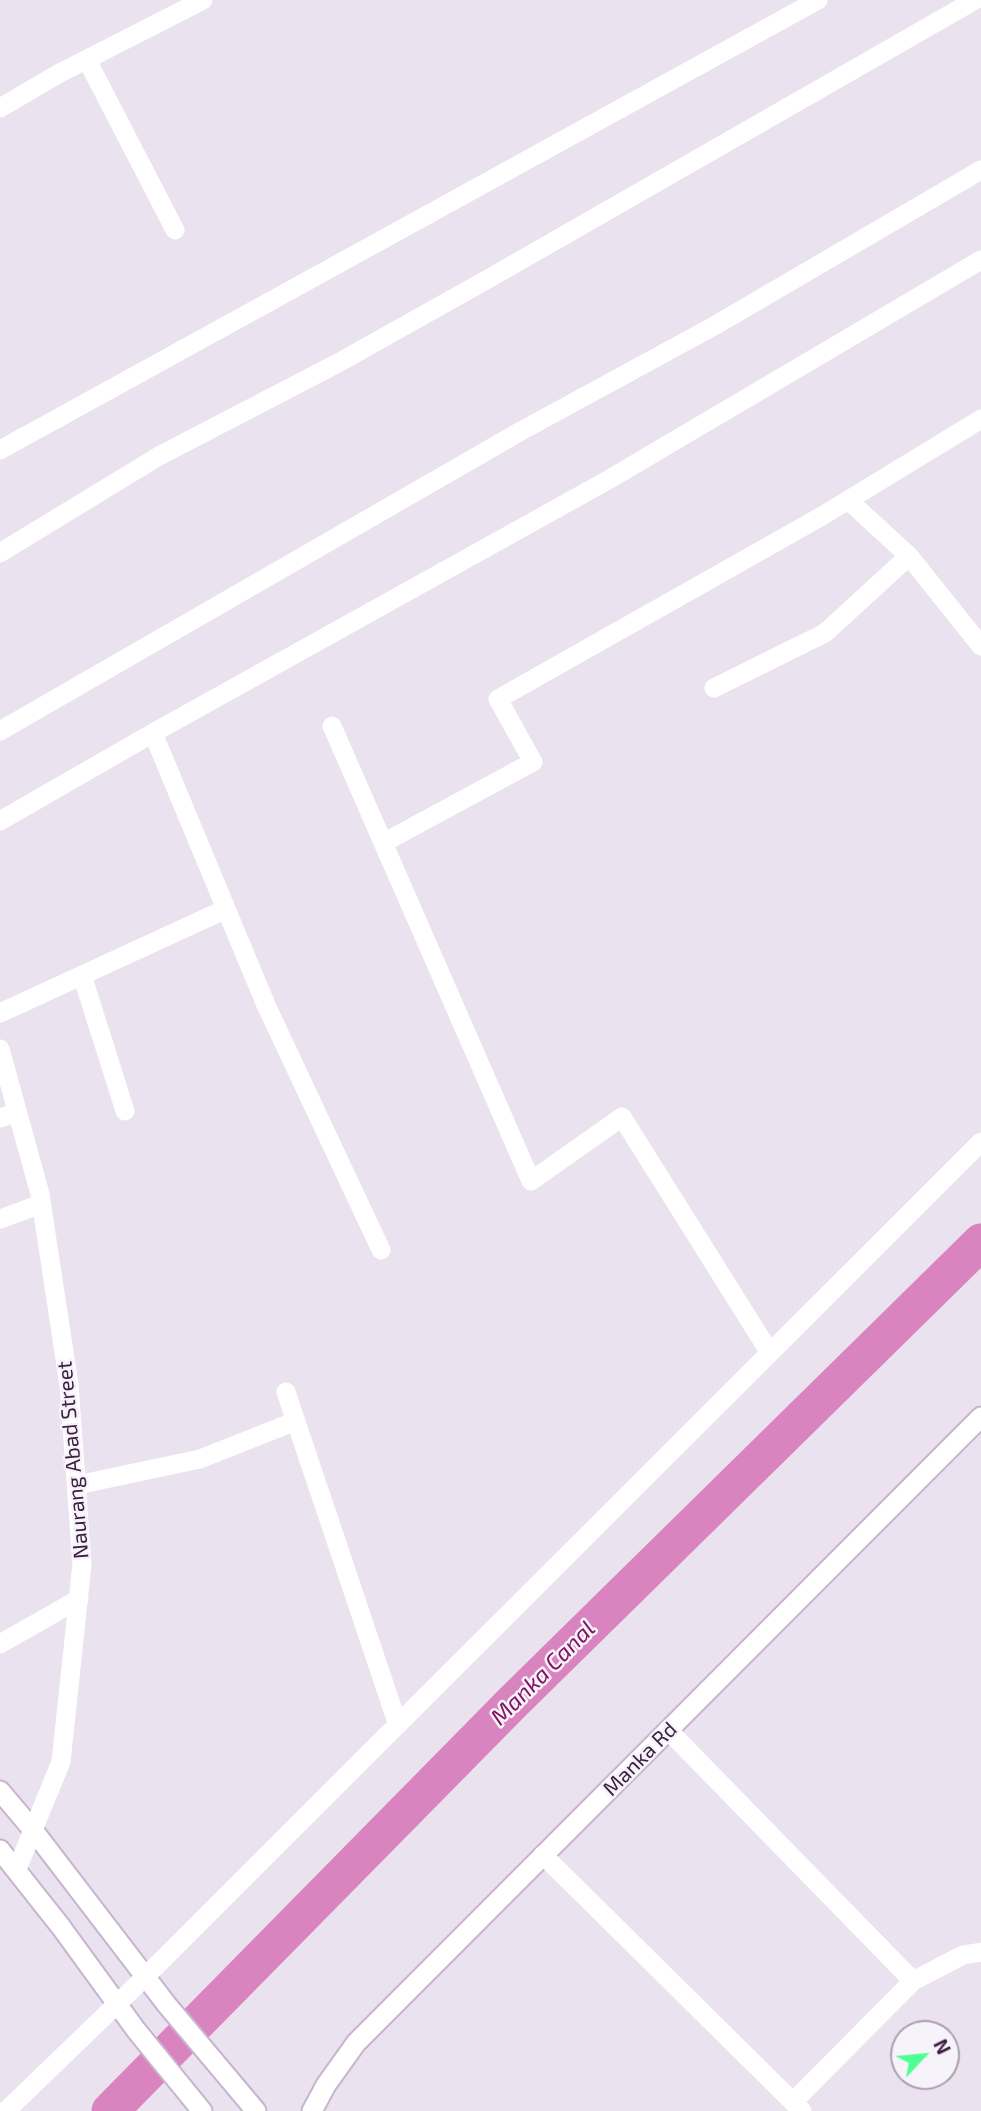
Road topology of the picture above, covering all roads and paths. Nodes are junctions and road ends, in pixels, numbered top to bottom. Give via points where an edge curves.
1 (203, 0) edge
2 (818, 0) edge
3 (975, 0) edge
4 (87, 60) junction
5 (0, 108) edge
6 (981, 170) edge
7 (176, 230) dead end
8 (981, 260) edge
9 (981, 419) edge
10 (0, 450) edge
11 (848, 500) junction
12 (0, 553) edge
13 (909, 556) junction
14 (981, 646) edge
15 (714, 688) dead end
16 (332, 726) dead end
17 (0, 731) edge
18 (153, 733) junction
19 (0, 821) edge
20 (383, 843) junction
21 (226, 909) junction
22 (82, 975) junction
23 (0, 1013) edge
24 (0, 1049) edge
25 (125, 1111) dead end
26 (9, 1115) edge
27 (981, 1142) edge
28 (41, 1204) junction
29 (0, 1219) edge
30 (381, 1250) dead end
31 (770, 1353) junction
32 (286, 1392) dead end
33 (981, 1417) edge
34 (296, 1421) junction
35 (77, 1485) junction
36 (79, 1599) junction
37 (0, 1644) edge
38 (398, 1725) junction
39 (668, 1730) junction
40 (0, 1791) edge
41 (33, 1830) junction
42 (0, 1850) edge
43 (543, 1855) junction
44 (17, 1869) junction
45 (981, 1952) edge
46 (145, 1978) junction
47 (913, 1981) junction
48 (118, 2004) junction
49 (252, 2105) edge
50 (797, 2107) edge
51 (6, 2111) edge
52 (202, 2111) edge
53 (312, 2111) edge

1 - 4 street
2 - 10 street
3 - 12 street via 338,363 159,456
4 - 5 street
4 - 7 street
6 - 17 street
8 - 18 street via 608,480
9 - 11 street
11 - 13 street
11 - 20 street via 498,699 533,762
13 - 14 street
13 - 15 street via 825,634
16 - 20 street
18 - 19 street
18 - 21 street
20 - 31 street via 531,1181 622,1117
21 - 22 street
21 - 30 street
22 - 23 street
22 - 25 street
24 - 26 street, Naurang Abad Street
26 - 28 street, Naurang Abad Street
27 - 31 street
28 - 29 street
28 - 35 street, Naurang Abad Street via 69,1385
31 - 38 street
32 - 34 street
33 - 39 street, Manka Rd
34 - 35 street via 200,1459
34 - 38 street
35 - 36 street, Naurang Abad Street via 82,1564
36 - 37 street
36 - 41 street, Naurang Abad Street via 61,1762
38 - 46 street
39 - 43 street, Manka Rd
39 - 47 street
40 - 41 street
41 - 44 street, Naurang Abad Street
41 - 46 street
42 - 44 street
43 - 50 street
43 - 53 street, Manka Rd via 356,2042
44 - 48 street
45 - 47 street via 963,1955
46 - 48 street
46 - 49 street
47 - 50 street
48 - 51 street
48 - 52 street

